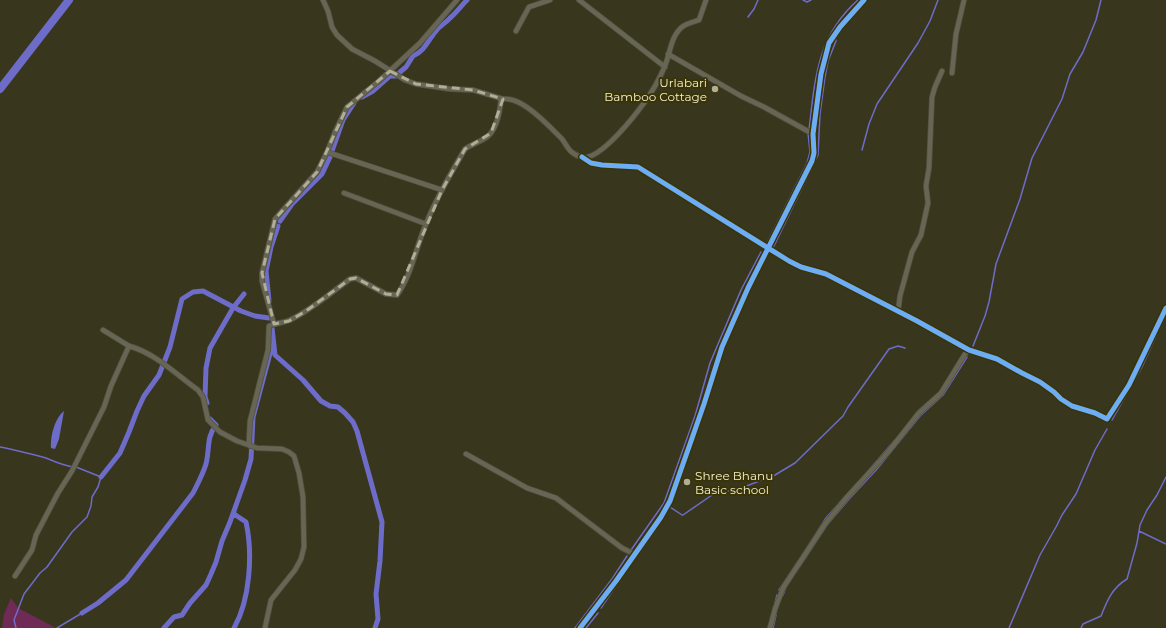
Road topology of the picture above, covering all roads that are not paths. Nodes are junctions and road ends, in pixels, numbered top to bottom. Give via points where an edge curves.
1 (323, 0) edge
2 (457, 0) edge
3 (550, 0) edge
4 (580, 0) edge
5 (706, 0) edge
6 (864, 0) edge
7 (964, 0) edge
8 (516, 31) dead end
9 (668, 54) junction
10 (665, 67) junction
11 (942, 70) dead end
12 (390, 71) junction
13 (952, 74) dead end
14 (504, 99) junction
15 (813, 134) junction
16 (327, 152) junction
17 (582, 157) junction
18 (442, 190) junction
19 (344, 193) dead end
20 (426, 224) junction
21 (767, 249) junction
22 (1166, 308) edge
23 (898, 312) junction
24 (274, 324) junction
25 (104, 330) dead end
26 (129, 346) junction
27 (969, 350) junction
28 (250, 443) junction
29 (466, 454) dead end
30 (634, 554) junction
31 (15, 576) dead end
32 (265, 628) edge
33 (580, 628) edge
34 (770, 628) edge

1 - 12 street via 337,35 352,49
2 - 12 street via 420,43
3 - 8 street via 528,7
4 - 10 street
5 - 9 street via 699,20 681,27
6 - 15 street via 829,43 821,74
7 - 13 street via 956,34
9 - 10 street
9 - 15 street
10 - 17 street via 650,96 634,117 599,150 588,157
11 - 23 street via 932,97 926,186 928,203 921,235 910,258
12 - 14 street via 416,84 473,90
12 - 16 street via 347,107
14 - 17 street via 514,100 529,108 574,154
14 - 18 street via 501,99 497,122 492,133 465,150
15 - 21 street via 812,161
16 - 18 street
16 - 24 street via 317,172 275,219 262,273
17 - 21 street via 591,163 602,165 638,167
18 - 20 street
19 - 20 street
20 - 24 street via 407,276 397,295 386,294 356,278 350,279 306,311 289,321
21 - 23 street via 795,264 826,274
21 - 30 street via 722,347 670,502
22 - 27 street via 1129,385 1107,419 1072,406 1040,382 997,359
23 - 27 street
24 - 28 street via 268,328 268,350 252,410
25 - 26 street
26 - 28 street via 148,354 198,390 203,397 208,420 220,432 232,439
26 - 31 street via 104,407 36,535 32,550
27 - 34 street via 941,393 918,414 826,524 783,588 774,609
28 - 32 street via 257,448 282,449 294,456 303,497 303,553 295,570 271,600
29 - 30 street via 527,488 556,498 622,548
30 - 33 street

